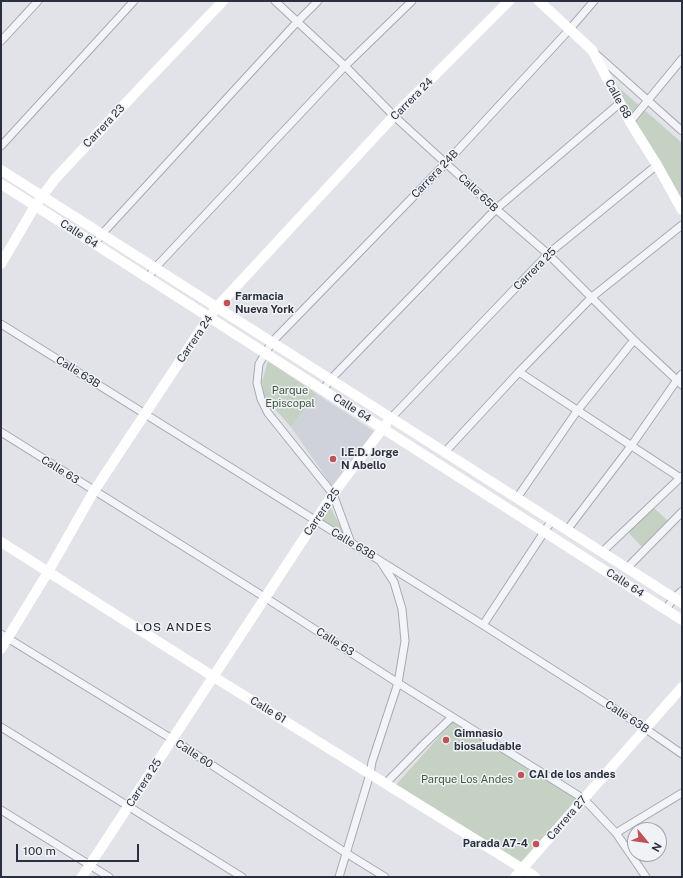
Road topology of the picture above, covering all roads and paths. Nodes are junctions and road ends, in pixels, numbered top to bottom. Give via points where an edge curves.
1 (38, 1) edge
2 (134, 1) edge
3 (223, 1) edge
4 (275, 1) edge
5 (318, 1) edge
6 (412, 1) edge
7 (509, 1) edge
8 (539, 1) edge
9 (594, 1) edge
10 (297, 22) junction
11 (569, 30) junction
12 (1, 41) edge
13 (592, 50) junction
14 (682, 59) edge
15 (345, 66) junction
16 (648, 101) junction
17 (620, 103) junction
18 (394, 116) junction
19 (630, 122) junction
20 (682, 131) edge
21 (1, 146) edge
22 (446, 163) junction
23 (657, 165) junction
24 (1, 170) edge
25 (1, 184) edge
26 (43, 196) junction
27 (35, 206) junction
28 (496, 209) junction
29 (682, 210) edge
30 (682, 225) edge
31 (102, 234) junction
32 (95, 244) junction
33 (548, 254) junction
34 (1, 264) edge
35 (155, 268) junction
36 (148, 278) junction
37 (592, 297) junction
38 (217, 307) junction
39 (209, 317) junction
40 (1, 324) edge
41 (634, 340) junction
42 (272, 342) junction
43 (265, 353) junction
44 (519, 372) junction
45 (682, 374) edge
46 (331, 379) junction
47 (679, 382) edge
48 (323, 390) junction
49 (577, 411) junction
50 (144, 414) junction
51 (391, 418) junction
52 (383, 428) junction
53 (1, 432) edge
54 (631, 446) junction
55 (445, 452) junction
56 (463, 464) junction
57 (456, 475) junction
58 (681, 478) edge
59 (94, 491) junction
60 (333, 494) junction
61 (517, 498) junction
62 (682, 512) edge
63 (552, 520) junction
64 (316, 521) junction
65 (567, 530) junction
66 (545, 532) junction
67 (1, 542) edge
68 (351, 542) junction
69 (602, 552) junction
70 (379, 560) junction
71 (627, 568) junction
72 (48, 572) junction
73 (682, 591) edge
74 (266, 598) junction
75 (678, 600) edge
76 (666, 609) junction
77 (682, 620) edge
78 (483, 625) junction
79 (4, 636) edge
80 (1, 649) edge
81 (214, 677) junction
82 (398, 683) junction
83 (682, 687) edge
84 (452, 717) junction
85 (1, 727) edge
86 (646, 728) junction
87 (172, 739) junction
88 (682, 754) edge
89 (370, 774) junction
90 (386, 783) junction
91 (682, 793) edge
92 (584, 799) junction
93 (128, 806) junction
94 (1, 810) edge
95 (616, 833) junction
96 (346, 853) junction
97 (90, 865) junction
98 (523, 868) junction
99 (82, 877) edge
100 (109, 877) edge
101 (242, 877) edge
102 (339, 877) edge
103 (385, 877) edge
104 (515, 877) edge
105 (535, 877) edge
106 (646, 877) edge

1 - 12 street
2 - 21 street
3 - 26 street, Carrera 23 via 55,179
4 - 10 street, Calle 65B
5 - 10 street
6 - 15 street
7 - 18 street, Carrera 24
8 - 11 street, Calle 68
9 - 11 street, Carrera 24B
10 - 15 street, Calle 65B
10 - 31 street
11 - 13 street, Calle 68
11 - 22 street, Carrera 24B
13 - 16 street
13 - 17 street, Calle 68
14 - 16 street
15 - 18 street, Calle 65B
15 - 35 street
16 - 19 street
16 - 20 street
17 - 19 street, Calle 68
17 - 28 street
18 - 22 street, Calle 65B
18 - 38 street, Carrera 24
19 - 23 street, Calle 68
22 - 28 street, Calle 65B
22 - 42 street, Carrera 24B
23 - 29 street, Calle 68
23 - 33 street, Carrera 25
24 - 26 street, Calle 64
25 - 27 street, Calle 64
26 - 27 street, Carrera 23
26 - 31 street, Calle 64
27 - 32 street, Calle 64
27 - 34 street, Carrera 23
28 - 33 street, Calle 65B
28 - 46 street
30 - 37 street
31 - 32 street
31 - 35 street, Calle 64
32 - 36 street, Calle 64
33 - 37 street, Calle 65B
33 - 51 street, Carrera 25
35 - 36 street
35 - 38 street, Calle 64
36 - 39 street, Calle 64
37 - 41 street, Calle 65B
37 - 44 street
38 - 39 street, Carrera 24
38 - 42 street, Calle 64
39 - 43 street, Calle 64
39 - 50 street, Carrera 24
40 - 50 street, Calle 63B
41 - 47 street, Calle 65B
41 - 49 street
42 - 43 street, Carrera 24B
42 - 46 street, Calle 64
43 - 48 street, Calle 64
43 - 60 street, Carrera 24B via 259,364 258,373 260,399 268,413
44 - 49 street
44 - 55 street
45 - 47 street
46 - 48 street
46 - 51 street, Calle 64
47 - 54 street
48 - 52 street, Calle 64
49 - 54 street
49 - 61 street
50 - 59 street, Carrera 24
50 - 64 street, Calle 63B
51 - 52 street, Carrera 25
51 - 55 street, Calle 64
52 - 57 street, Calle 64
52 - 60 street, Carrera 25
53 - 59 street, Calle 63
54 - 58 street
54 - 65 street
55 - 56 street, Calle 64
56 - 57 street
56 - 61 street, Calle 64
57 - 66 street, Calle 64
58 - 69 street
59 - 72 street, Carrera 24
59 - 74 street, Calle 63
60 - 64 street, Carrera 25
60 - 68 street, Carrera 24B
61 - 63 street, Calle 64
62 - 71 street
63 - 65 street, Calle 64
63 - 66 street
64 - 68 street, Calle 63B
64 - 74 street, Carrera 25
65 - 69 street, Calle 64
66 - 76 street, Calle 64
66 - 78 street
67 - 72 street, Calle 61
68 - 70 street, Calle 63B
69 - 71 street, Calle 64
70 - 78 street, Calle 63B
70 - 82 street via 394,582 402,609 405,641
71 - 75 street, Calle 64
72 - 79 street, Carrera 24
72 - 81 street, Calle 61
73 - 75 street
74 - 81 street, Carrera 25
74 - 82 street, Calle 63
75 - 76 street
76 - 77 street, Calle 64
78 - 86 street, Calle 63B
79 - 80 street, Carrera 24
79 - 87 street, Calle 60
81 - 87 street, Carrera 25
81 - 89 street, Calle 61
82 - 84 street, Calle 63
82 - 89 street
83 - 86 street, Carrera 27
84 - 90 street
84 - 92 street, Calle 63
85 - 93 street
86 - 88 street, Calle 63B
86 - 92 street, Carrera 27
87 - 93 street, Carrera 25
87 - 96 street, Calle 60
89 - 90 street, Calle 61
89 - 96 street
90 - 98 street, Calle 61
91 - 95 street
92 - 95 street, Calle 63
92 - 98 street, Carrera 27
93 - 97 street, Carrera 25
93 - 101 street
94 - 97 street
95 - 106 street, Calle 63
96 - 102 street
96 - 103 street, Calle 60
97 - 99 street, Carrera 25
97 - 100 street
98 - 104 street, Carrera 27
98 - 105 street, Calle 61

